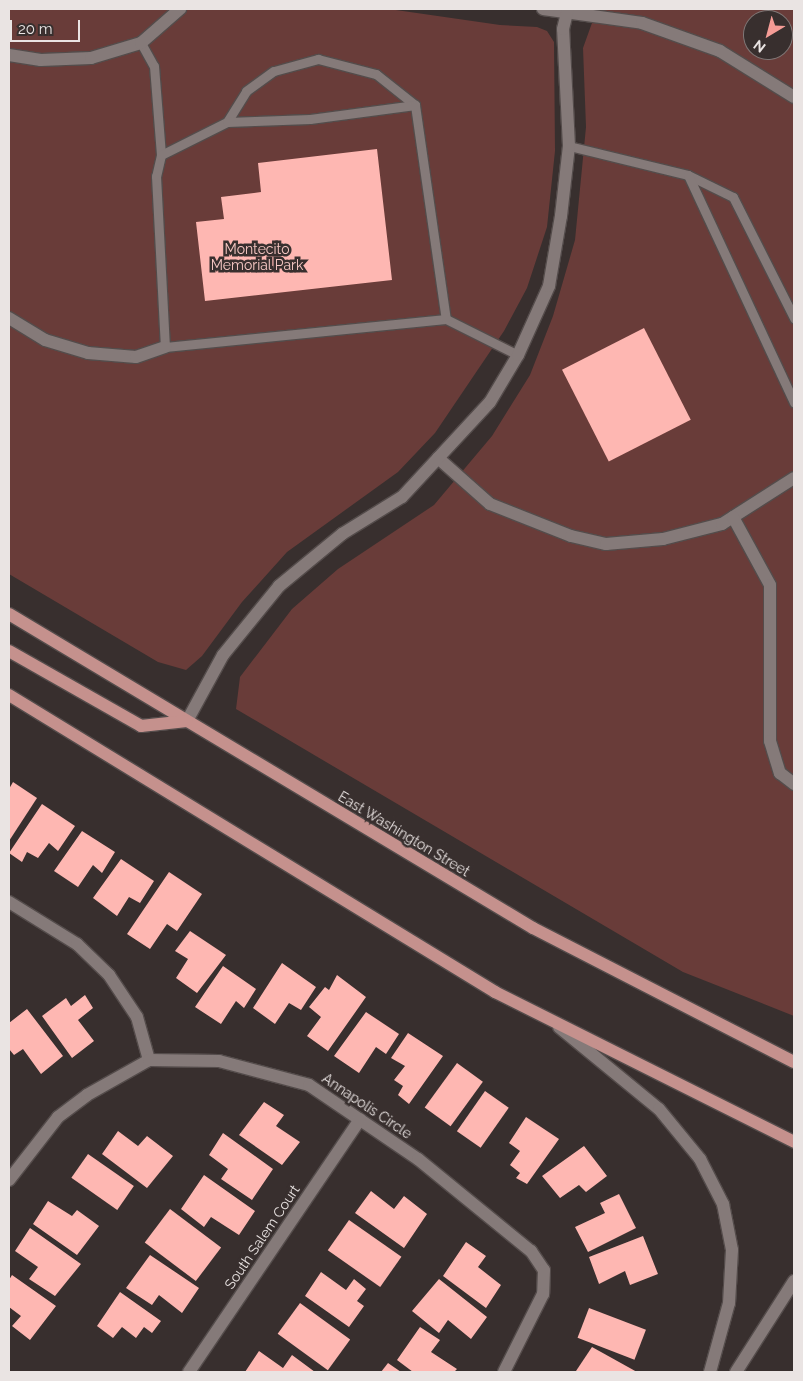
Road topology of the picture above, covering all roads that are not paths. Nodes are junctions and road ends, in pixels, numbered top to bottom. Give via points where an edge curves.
1 (180, 9) edge
2 (543, 9) edge
3 (568, 9) edge
4 (141, 43) junction
5 (9, 55) edge
6 (794, 97) edge
7 (415, 105) junction
8 (227, 122) junction
9 (569, 146) junction
10 (161, 156) junction
11 (688, 174) junction
12 (9, 318) edge
13 (794, 318) edge
14 (446, 319) junction
15 (165, 347) junction
16 (518, 355) junction
17 (794, 383) edge
18 (789, 391) junction
19 (794, 402) edge
20 (438, 458) junction
21 (794, 478) edge
22 (733, 517) junction
23 (9, 614) edge
24 (9, 651) edge
25 (9, 695) edge
26 (187, 721) junction
27 (794, 784) edge
28 (9, 902) edge
29 (557, 1025) junction
30 (149, 1060) junction
31 (794, 1062) edge
32 (360, 1120) junction
33 (794, 1142) edge
34 (9, 1180) edge
35 (794, 1280) edge
36 (189, 1372) edge
37 (504, 1372) edge
38 (710, 1372) edge
39 (736, 1372) edge

1 - 4 street
2 - 3 street
3 - 6 street via 642,23 720,51
3 - 9 street via 562,29
4 - 5 street via 91,58 41,60
4 - 10 lane via 154,66
7 - 8 lane via 310,119
7 - 8 lane via 376,74 318,59 274,71 246,91
7 - 14 lane
8 - 10 lane
9 - 11 lane
9 - 16 street via 549,286
10 - 15 lane via 156,176
11 - 13 lane via 733,197
11 - 18 lane
12 - 15 street via 45,340 88,353 136,357
14 - 15 lane
14 - 16 lane
16 - 20 street via 490,402
17 - 18 lane
18 - 19 lane
20 - 22 street via 490,504 537,525 606,544 663,539 722,524
20 - 26 street via 402,497 342,534 279,586 223,655
21 - 22 street
22 - 27 street via 770,586 770,741 780,773
23 - 26 main road, East Washington Street
24 - 26 main road via 141,726
25 - 29 main road via 495,992
26 - 31 main road, East Washington Street via 533,928
28 - 30 street via 77,944 109,975 138,1018
29 - 33 main road
29 - 38 street via 659,1109 700,1159 723,1204 732,1250 730,1303
30 - 32 street, Annapolis Circle via 219,1061 263,1071 309,1085
30 - 34 street via 87,1095 58,1117
32 - 36 street, South Salem Court
32 - 37 street, Annapolis Circle via 511,1231 544,1270 543,1294 533,1320
35 - 39 street

